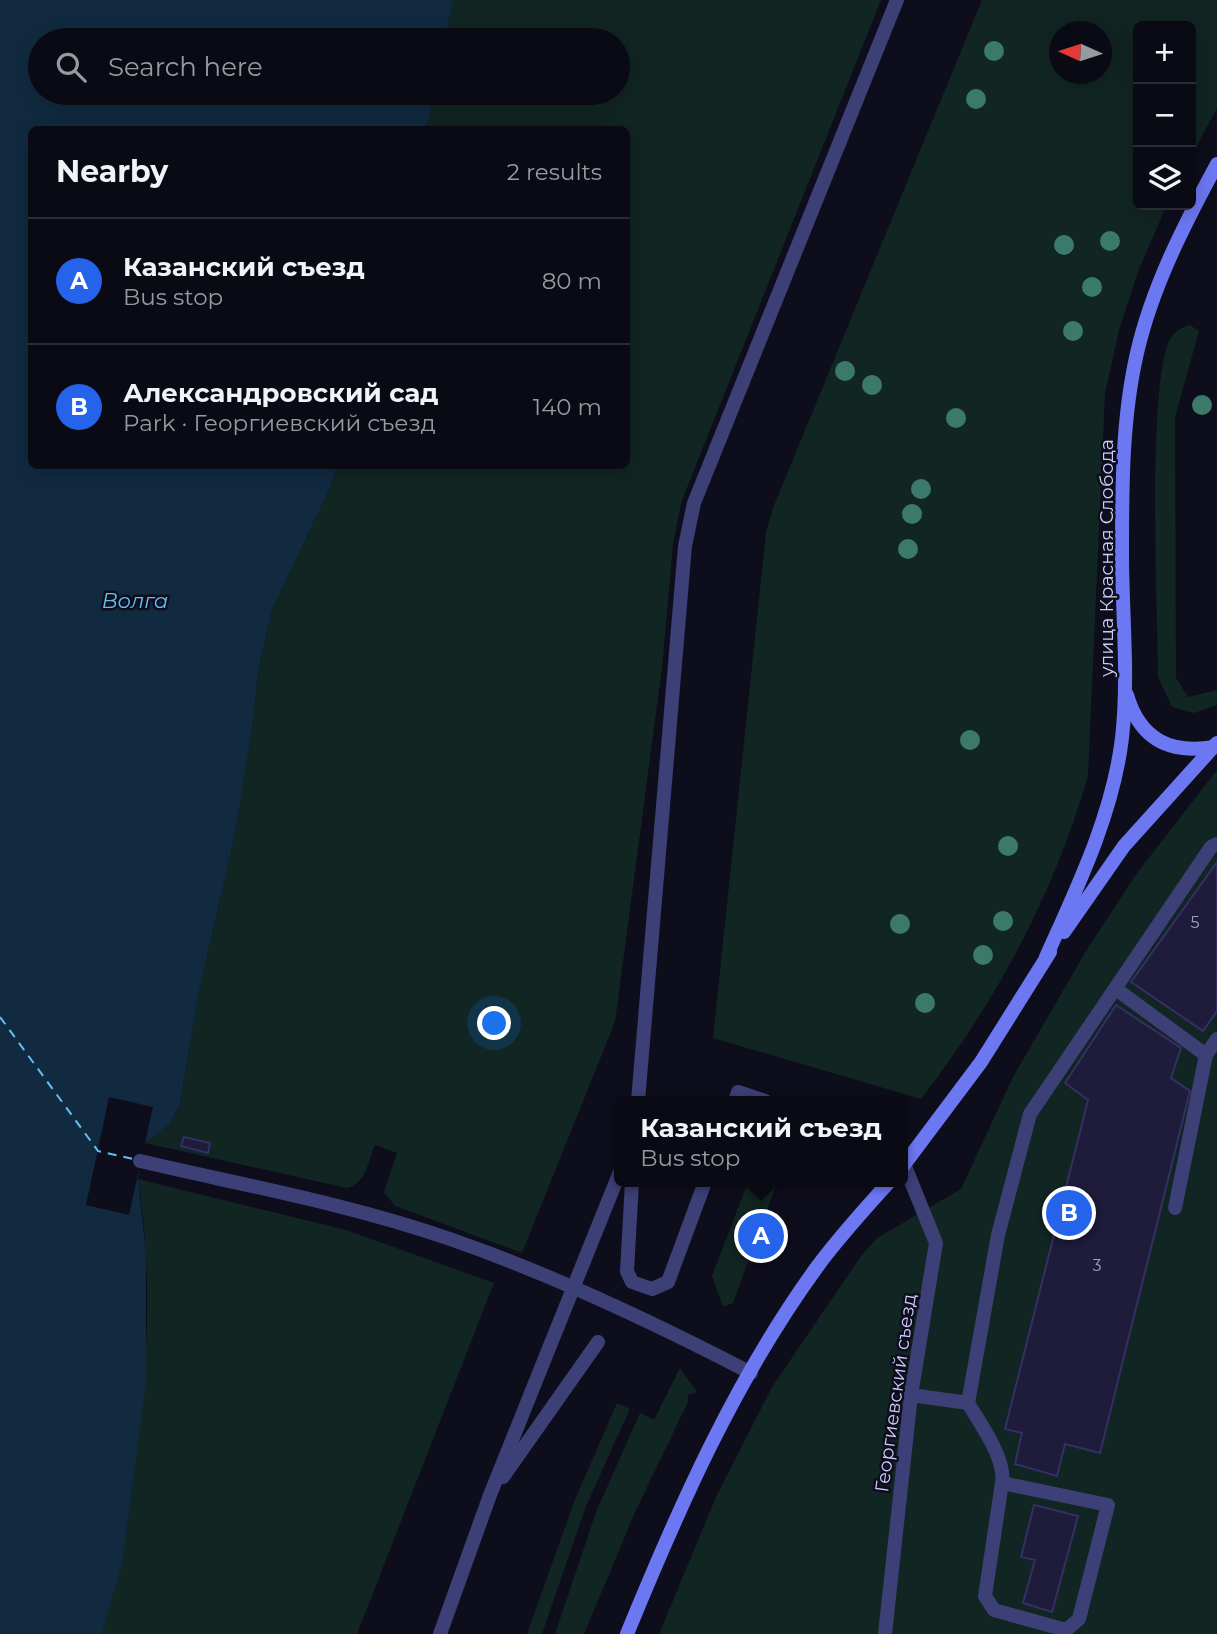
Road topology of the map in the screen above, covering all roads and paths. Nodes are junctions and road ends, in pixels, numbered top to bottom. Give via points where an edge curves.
1 (897, 0) edge
2 (1217, 164) edge
3 (1124, 683) junction
4 (1215, 745) edge
5 (1217, 844) edge
6 (1046, 957) junction
7 (1116, 989) junction
8 (1217, 1039) edge
9 (1206, 1055) junction
10 (638, 1096) edge
11 (908, 1157) edge
12 (140, 1161) dead end
13 (908, 1176) edge
14 (614, 1186) edge
15 (632, 1187) edge
16 (703, 1187) edge
17 (885, 1187) edge
18 (1175, 1208) dead end
19 (573, 1286) junction
20 (598, 1342) dead end
21 (751, 1373) junction
22 (911, 1395) junction
23 (968, 1404) junction
24 (1002, 1483) junction
25 (490, 1495) junction
26 (440, 1634) edge
27 (627, 1634) edge
28 (885, 1634) edge

1 - 10 street via 694,503 685,546
2 - 3 main road, улица Красная Слобода via 1186,220 1157,291 1133,374 1123,480
3 - 4 main road via 1130,706 1149,734 1189,751
3 - 6 main road, улица Красная Слобода via 1122,741 1108,796 1090,858
4 - 6 main road via 1124,846
5 - 7 street
6 - 11 main road via 981,1062
7 - 9 street
7 - 23 street via 1030,1114 998,1235
8 - 9 street
9 - 18 street
12 - 19 street via 360,1212 449,1239
13 - 22 street, Георгиевский съезд via 936,1243
14 - 19 street
15 - 16 street via 627,1270 632,1282 652,1289 668,1282
17 - 21 main road via 816,1268
19 - 21 street
19 - 25 street
20 - 25 street
21 - 27 main road via 700,1464
22 - 23 street
22 - 28 street, Георгиевский съезд
23 - 24 street via 993,1450
24 - 24 street via 985,1596 994,1610 1066,1630 1079,1619 1108,1505
25 - 26 street

